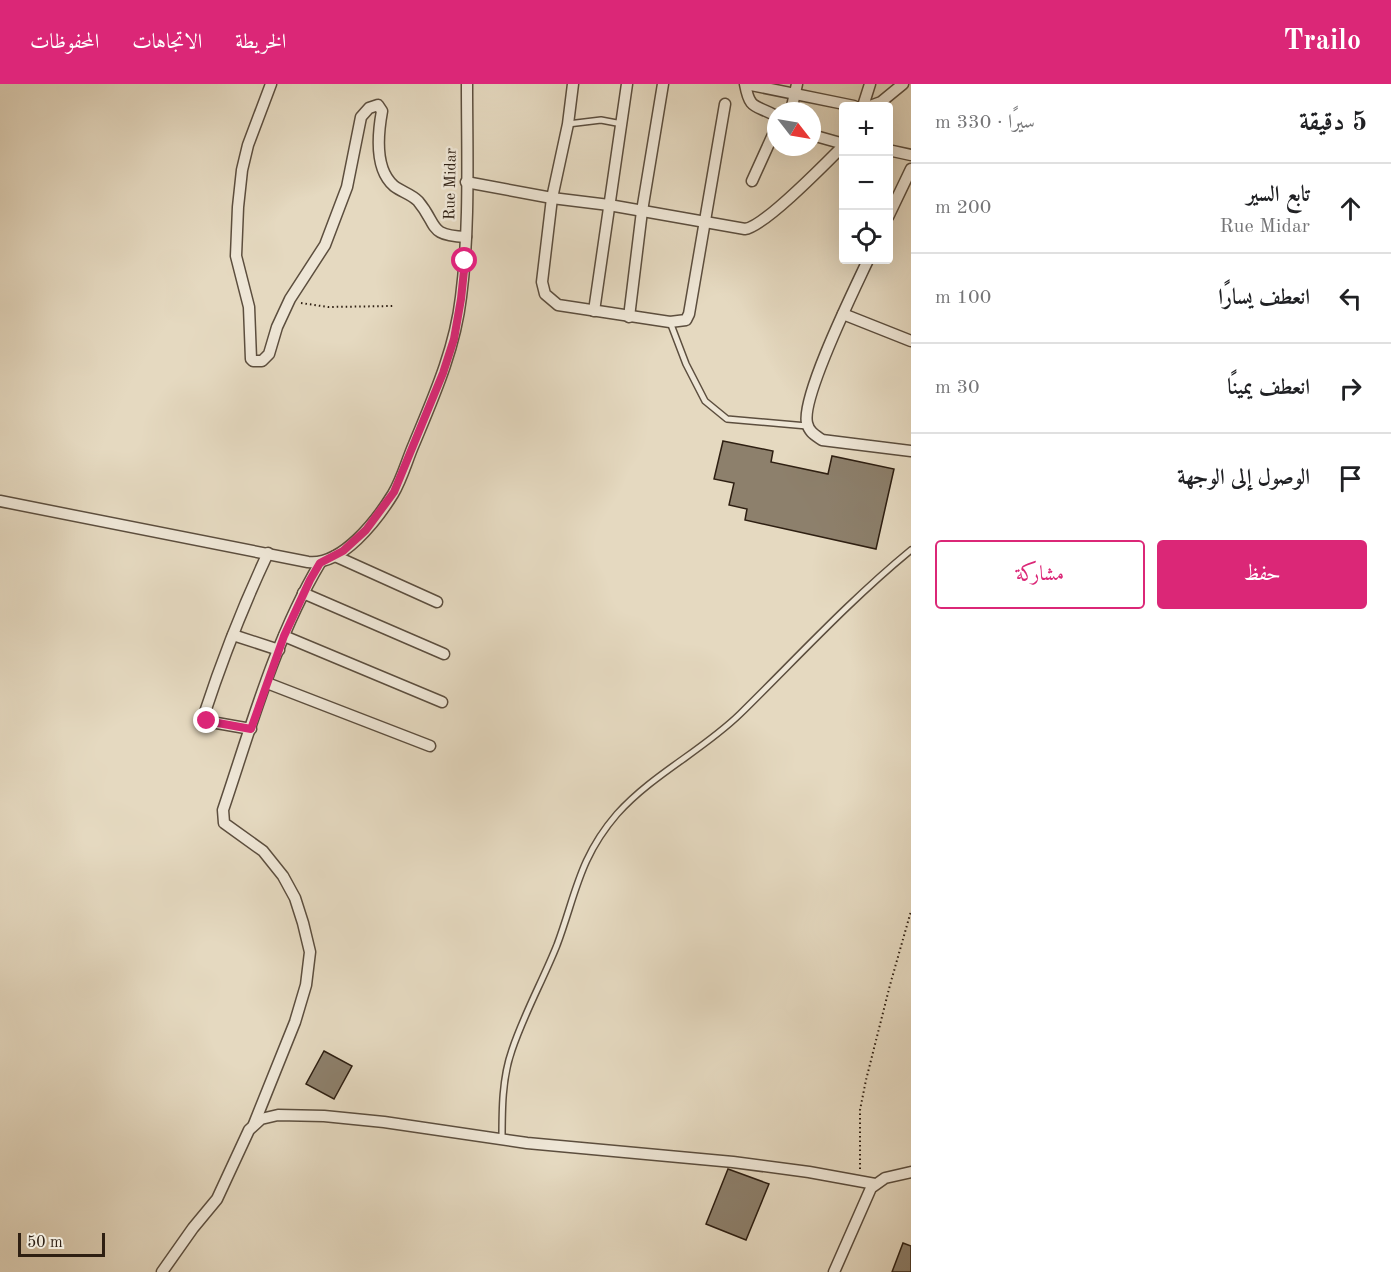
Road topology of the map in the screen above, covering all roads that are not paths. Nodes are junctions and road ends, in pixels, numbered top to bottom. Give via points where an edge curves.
1 (271, 84) edge
2 (467, 84) edge
3 (573, 84) edge
4 (627, 84) edge
5 (663, 84) edge
6 (745, 84) edge
7 (870, 84) edge
8 (903, 84) edge
9 (796, 89) edge
10 (840, 102) edge
11 (864, 102) edge
12 (881, 102) edge
13 (725, 104) dead end
14 (767, 112) edge
15 (568, 124) junction
16 (622, 124) junction
17 (821, 138) edge
18 (839, 143) edge
19 (767, 148) edge
20 (839, 148) edge
21 (893, 151) edge
22 (911, 155) edge
23 (911, 169) edge
24 (752, 181) dead end
25 (466, 182) junction
26 (552, 198) junction
27 (609, 205) junction
28 (891, 210) edge
29 (642, 211) junction
30 (704, 223) junction
31 (466, 237) junction
32 (866, 264) edge
33 (594, 311) junction
34 (843, 314) junction
35 (629, 317) junction
36 (670, 322) junction
37 (911, 341) edge
38 (807, 426) junction
39 (911, 451) edge
40 (0, 501) edge
41 (911, 550) edge
42 (268, 554) junction
43 (335, 556) junction
44 (320, 563) junction
45 (303, 593) junction
46 (436, 602) dead end
47 (232, 635) junction
48 (284, 636) junction
49 (279, 650) junction
50 (444, 654) dead end
51 (267, 683) junction
52 (442, 702) dead end
53 (251, 729) junction
54 (429, 746) dead end
55 (254, 1125) junction
56 (502, 1140) junction
57 (911, 1172) edge
58 (875, 1184) junction
59 (162, 1272) edge
60 (834, 1272) edge

1 - 31 street via 248,145 238,207 236,256 249,307 253,361 262,362 269,354 290,299 325,245 347,187 361,117 374,105 381,106 379,150 389,180 418,201 439,232
2 - 25 street, Rue Midar
3 - 15 street
4 - 16 street
5 - 29 street
6 - 9 street
6 - 14 street via 747,99
7 - 11 street
8 - 12 street
9 - 10 street
13 - 30 street
15 - 16 lane via 601,120
15 - 26 street
16 - 27 street
17 - 18 street
19 - 24 street
20 - 30 street via 756,225 745,229
21 - 22 street
23 - 28 street
25 - 26 street
25 - 31 street, Rue Midar
26 - 27 street
26 - 33 street via 542,282 545,294 558,305
27 - 29 street
27 - 33 street
29 - 30 street
29 - 35 street
30 - 36 street via 689,314 686,320
31 - 43 street, Rue Midar via 454,339 419,433 394,492 377,517
32 - 34 street
33 - 35 street
34 - 37 street
34 - 38 street via 810,398
35 - 36 street
36 - 38 lane via 705,401 727,420
38 - 39 street via 822,440
40 - 42 street
41 - 56 lane via 827,626 723,730 627,804 601,835 585,860 557,945 511,1051 503,1096
42 - 44 street
42 - 47 street
43 - 44 street, Rue Midar
43 - 46 street
44 - 45 street
45 - 48 street
45 - 50 street
47 - 49 street
47 - 53 street via 204,715 211,722
48 - 49 street
48 - 52 street
49 - 51 street
51 - 53 street
51 - 54 street
53 - 55 street via 223,820 263,851 283,876 295,898 310,952 306,985 295,1022
55 - 56 street via 278,1115 324,1116
55 - 59 street via 242,1142 217,1199
56 - 58 street via 733,1162
57 - 58 street
58 - 60 street via 866,1196

